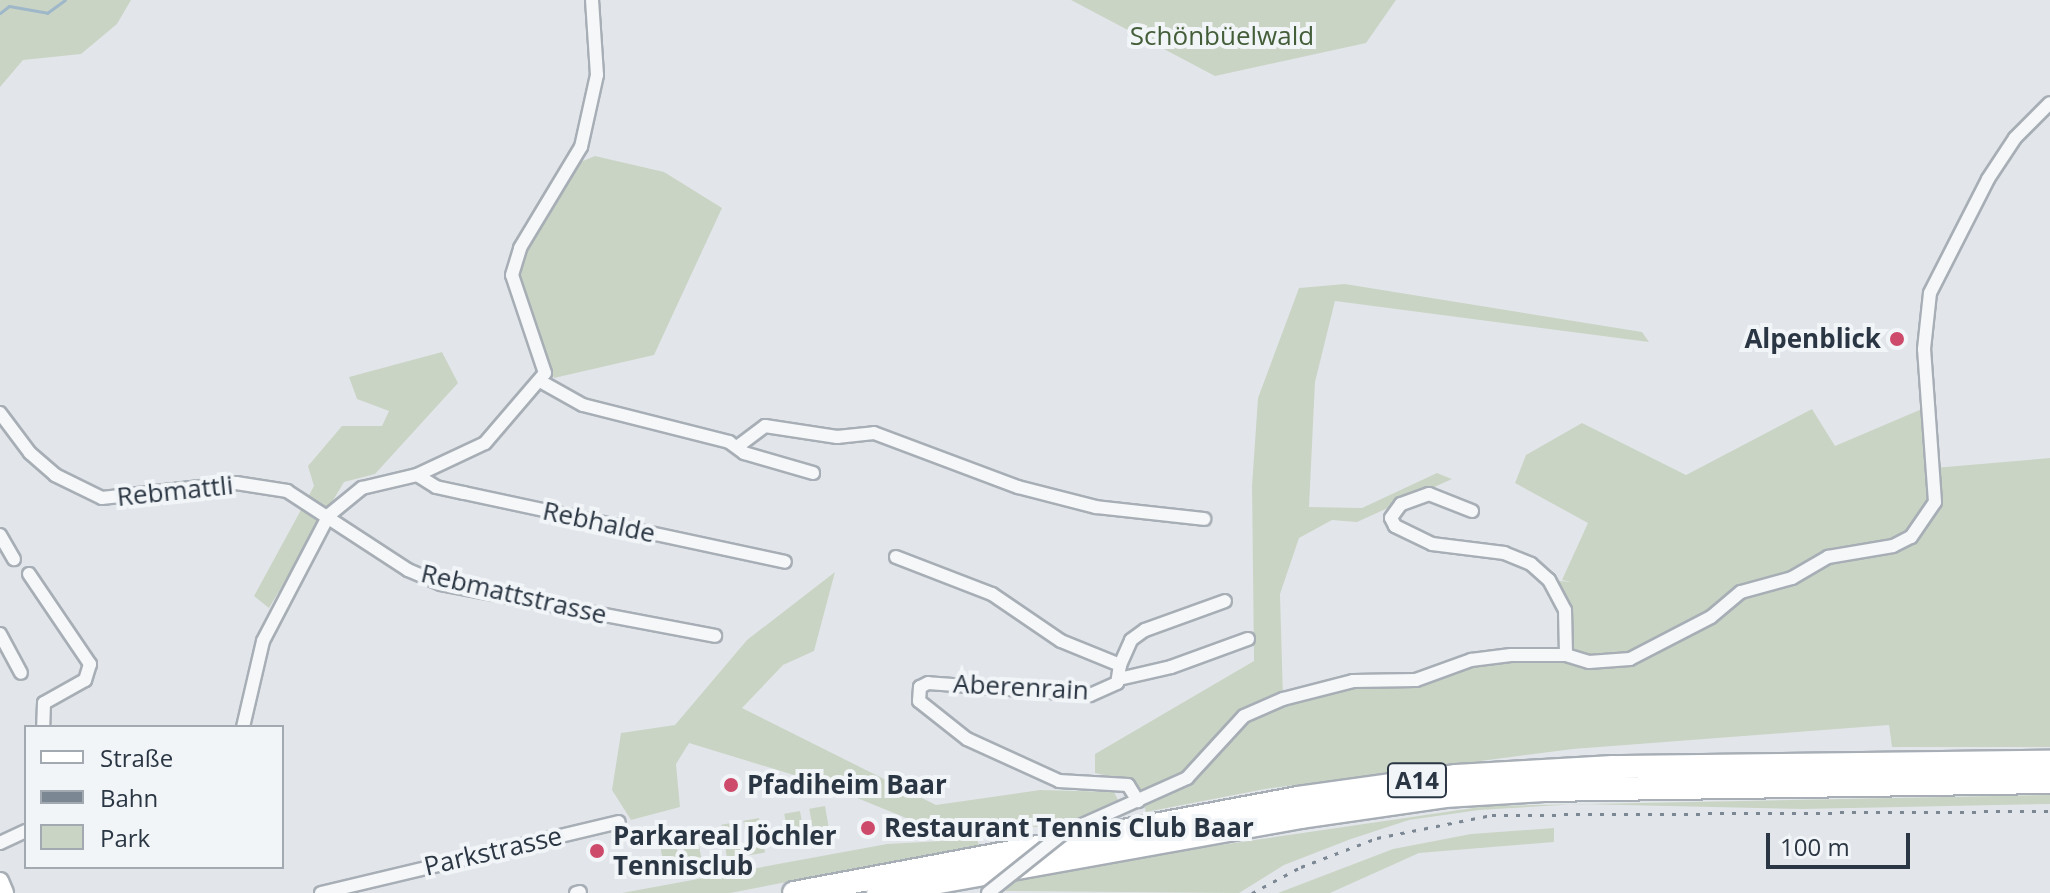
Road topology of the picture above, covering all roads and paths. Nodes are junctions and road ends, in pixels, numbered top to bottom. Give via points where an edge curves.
1 (592, 0) edge
2 (2050, 103) edge
3 (540, 381) junction
4 (0, 413) edge
5 (737, 447) junction
6 (813, 473) dead end
7 (417, 475) junction
8 (1472, 511) dead end
9 (329, 515) junction
10 (1204, 519) dead end
11 (0, 535) edge
12 (896, 557) dead end
13 (14, 559) dead end
14 (785, 562) dead end
15 (29, 574) dead end
16 (1225, 601) dead end
17 (0, 634) edge
18 (715, 636) dead end
19 (1248, 639) dead end
20 (1566, 655) junction
21 (1119, 672) junction
22 (21, 673) dead end
23 (43, 725) edge
24 (243, 725) edge
25 (2050, 762) edge
26 (2050, 782) edge
27 (1138, 801) junction
28 (619, 822) dead end
29 (24, 832) edge
30 (0, 843) edge
31 (0, 881) edge
32 (5, 893) edge
33 (321, 893) edge
34 (794, 893) edge
35 (878, 893) edge
36 (988, 893) edge

1 - 3 street via 597,75 581,147 520,248 512,275 514,293 544,364
2 - 20 street via 2015,138 1988,179 1930,293 1924,349 1935,502 1923,525 1893,546 1828,557 1792,578 1741,592 1711,617 1630,659 1589,662
3 - 5 street via 583,405
3 - 7 street via 485,443
4 - 9 street, Rebmattli via 30,453 55,475 102,498 236,483 287,491
5 - 6 street
5 - 10 street via 765,426 837,437 874,433 1031,490 1096,507
7 - 9 street via 362,488
7 - 14 street, Rebhalde via 450,490
8 - 20 street via 1429,494 1401,504 1391,518 1395,526 1432,544 1504,553 1531,564 1549,580 1565,610
9 - 18 street, Rebmattstrasse via 408,570 441,584
9 - 24 street via 263,641
11 - 13 street
12 - 21 street, Aberenrain via 992,594
15 - 23 street via 90,664 85,680 44,703
16 - 21 street via 1145,630 1131,640
17 - 22 street
19 - 21 street via 1171,667
20 - 27 street via 1471,660 1416,680 1353,681 1283,699 1244,716 1187,778
21 - 27 street, Aberenrain via 1090,695 928,683 917,693 919,701 967,739 1059,781 1128,785
25 - 34 highway, A14 via 1613,767 1456,776 1298,798
26 - 35 highway, A14 via 1544,790 1434,797
27 - 36 street, bridge via 1043,845
28 - 33 street, Parkstrasse
29 - 30 street
31 - 32 street

